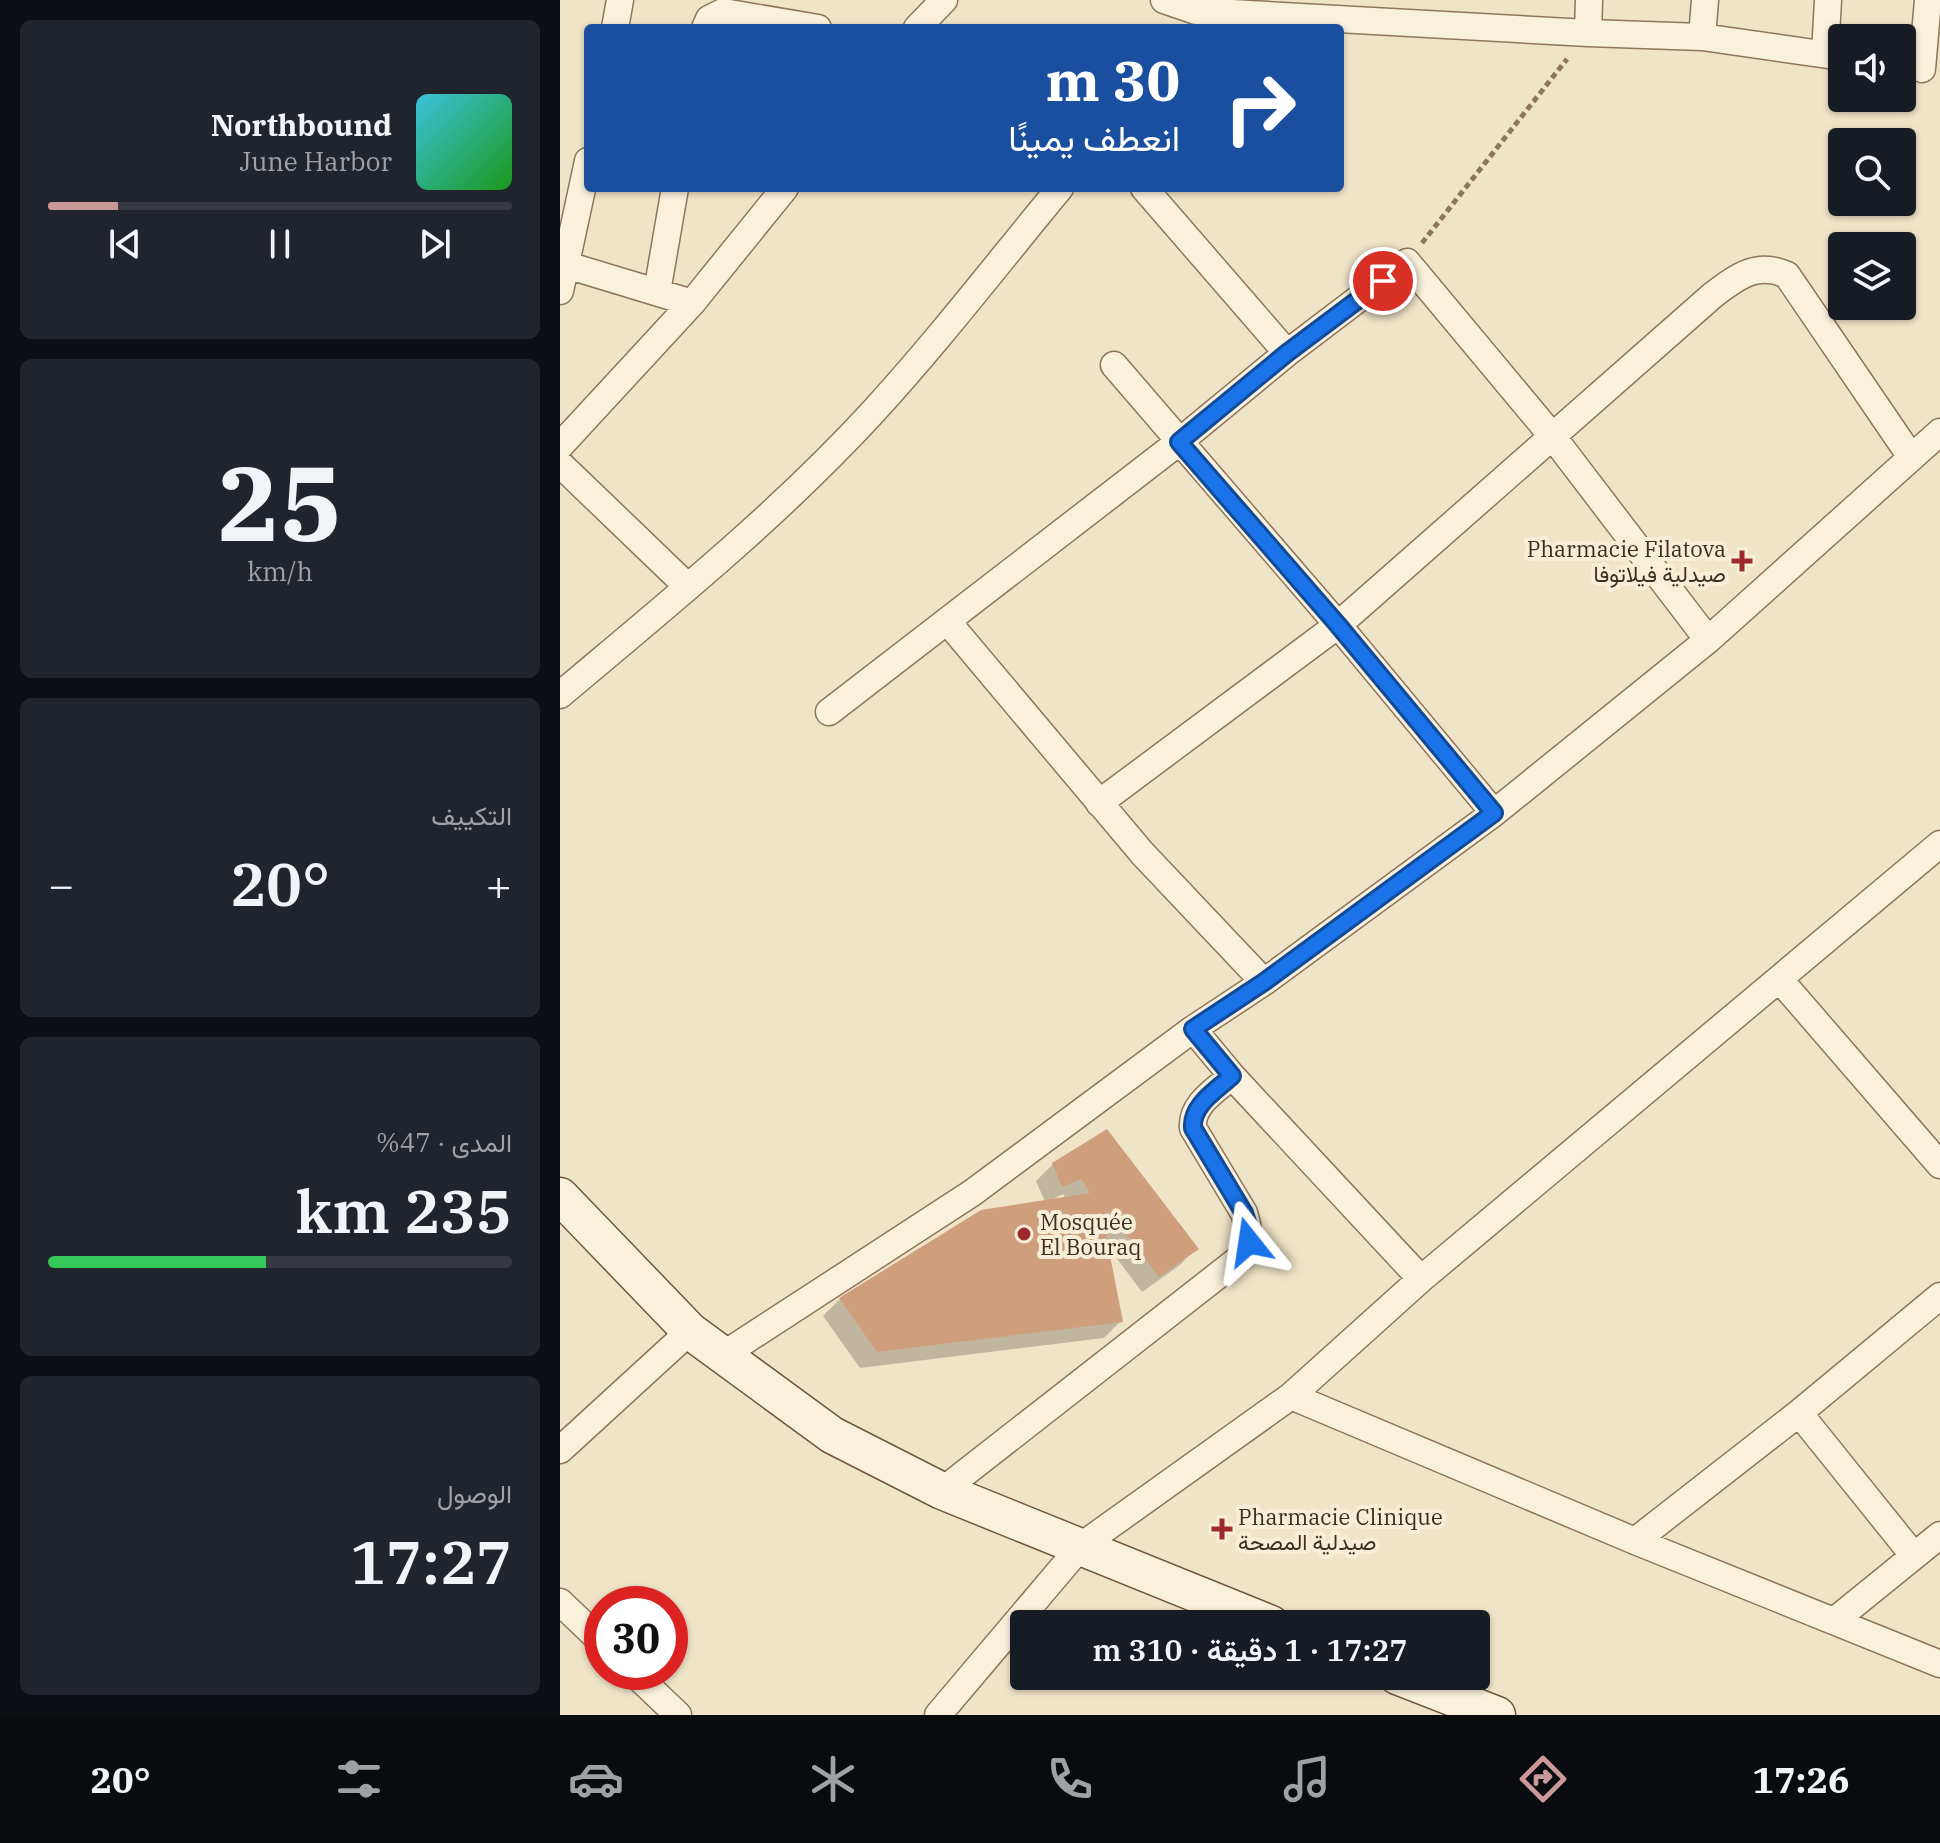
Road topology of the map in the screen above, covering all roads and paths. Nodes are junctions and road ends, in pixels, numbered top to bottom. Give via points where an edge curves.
1 (620, 0) edge
2 (944, 0) edge
3 (1164, 0) edge
4 (1589, 0) edge
5 (1705, 0) edge
6 (1828, 0) edge
7 (1928, 0) edge
8 (1478, 13) edge
9 (1190, 19) edge
10 (616, 24) edge
11 (707, 24) edge
12 (794, 24) edge
13 (921, 24) edge
14 (1831, 24) edge
15 (1588, 33) junction
16 (1702, 37) junction
17 (1828, 55) edge
18 (1921, 68) edge
19 (584, 178) edge
20 (674, 192) edge
21 (782, 192) edge
22 (1057, 192) edge
23 (1147, 192) edge
24 (1407, 262) junction
25 (564, 264) edge
26 (560, 291) edge
27 (657, 292) junction
28 (692, 303) junction
29 (1287, 353) junction
30 (1114, 365) dead end
31 (1940, 432) edge
32 (1553, 437) junction
33 (1179, 442) junction
34 (560, 446) edge
35 (1911, 457) junction
36 (560, 464) edge
37 (688, 587) junction
38 (947, 621) junction
39 (1338, 625) junction
40 (1708, 640) junction
41 (560, 695) edge
42 (829, 712) dead end
43 (1099, 803) junction
44 (1494, 813) junction
45 (1940, 844) edge
46 (1780, 980) junction
47 (1264, 982) junction
48 (1193, 1029) junction
49 (1232, 1076) junction
50 (1940, 1165) edge
51 (560, 1196) edge
52 (1421, 1279) junction
53 (1940, 1296) edge
54 (690, 1331) junction
55 (723, 1355) junction
56 (1291, 1396) junction
57 (1799, 1413) junction
58 (560, 1450) edge
59 (942, 1491) junction
60 (1940, 1535) edge
61 (1635, 1541) junction
62 (1081, 1546) junction
63 (1914, 1556) junction
64 (560, 1602) edge
65 (1237, 1610) edge
66 (1834, 1621) junction
67 (584, 1625) edge
68 (1940, 1664) edge
69 (652, 1690) edge
70 (1433, 1690) edge
71 (678, 1715) edge
72 (938, 1715) edge
73 (1497, 1715) edge

1 - 10 street
2 - 13 street
3 - 9 street
4 - 15 street
5 - 16 street
6 - 14 street
7 - 18 street
8 - 9 street
8 - 15 street
11 - 12 street via 723,12
15 - 16 street
15 - 24 path
16 - 17 street
19 - 25 street
20 - 27 street
21 - 28 street
22 - 37 street via 872,412
23 - 29 street
24 - 29 street
24 - 32 street
25 - 26 street
25 - 27 street
27 - 28 street
28 - 34 street
29 - 33 street
30 - 33 street
31 - 35 street
32 - 35 street via 1713,295 1764,268 1787,275 1797,286
32 - 39 street
32 - 40 street
33 - 38 street
33 - 39 street
35 - 40 street
36 - 37 street
37 - 41 street
38 - 42 street
38 - 43 street
39 - 43 street
39 - 44 street
40 - 44 street
43 - 47 street
44 - 47 street
45 - 46 street
46 - 50 street
46 - 52 street
47 - 48 street
48 - 49 street
48 - 55 street via 972,1193
49 - 52 street
49 - 59 street via 1192,1118 1244,1213 1249,1242 1244,1255
51 - 54 street
52 - 56 street
53 - 57 street
54 - 55 street
54 - 58 street
55 - 59 street via 832,1435
56 - 61 street
56 - 62 street
57 - 61 street
57 - 63 street
59 - 62 street
60 - 63 street
61 - 66 street
62 - 65 street
62 - 72 street
63 - 66 street
64 - 67 street
66 - 68 street
69 - 71 street
70 - 73 street

